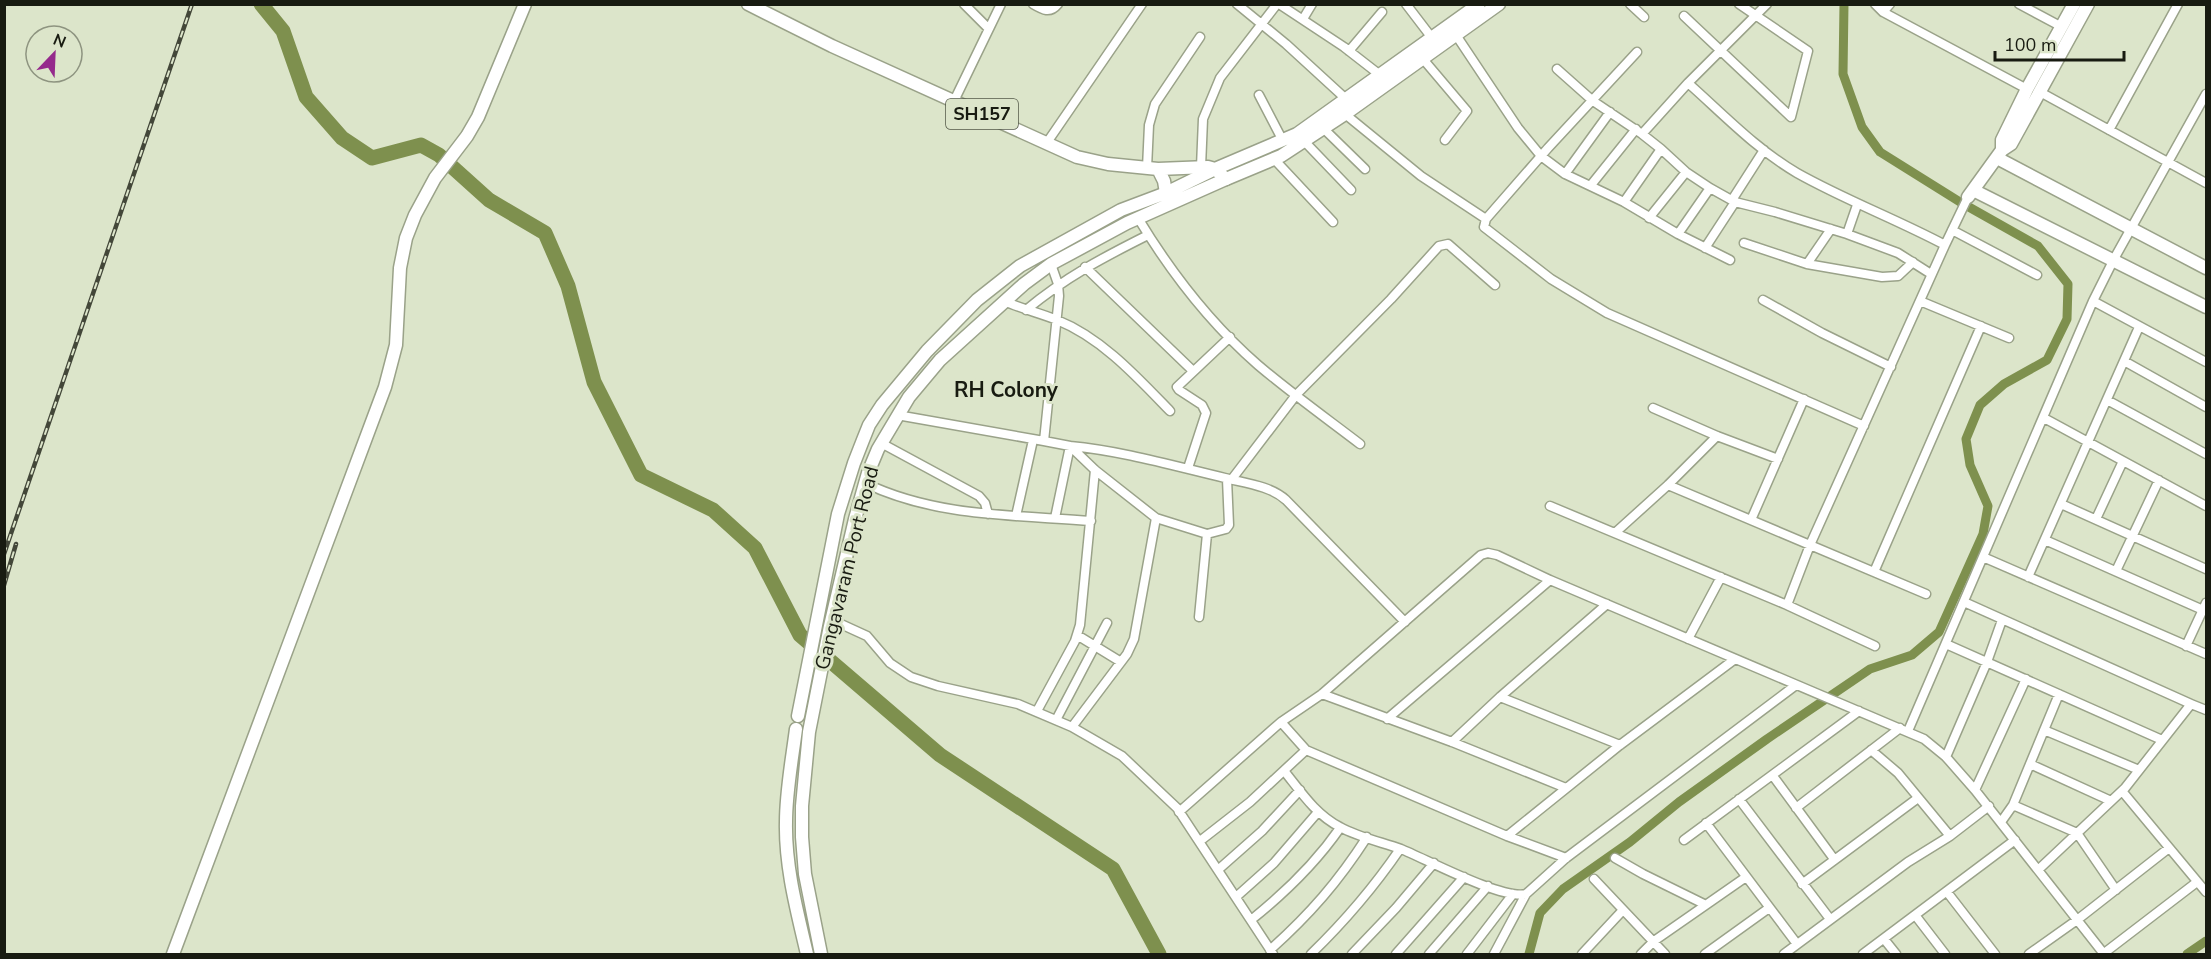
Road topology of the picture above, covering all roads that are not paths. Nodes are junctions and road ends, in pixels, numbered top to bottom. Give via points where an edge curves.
1 (525, 4) edge
2 (748, 4) edge
3 (964, 4) edge
4 (1001, 4) edge
5 (1033, 4) edge
6 (1058, 4) edge
7 (1142, 4) edge
8 (1237, 4) edge
9 (1278, 4) edge
10 (1312, 4) edge
11 (1406, 4) edge
12 (1479, 4) edge
13 (1500, 4) edge
14 (1630, 4) edge
15 (1739, 4) edge
16 (1767, 4) edge
17 (1875, 4) edge
18 (1890, 4) edge
19 (2019, 4) edge
20 (2074, 4) edge
21 (2088, 4) edge
22 (2178, 4) edge
23 (1382, 12) dead end
24 (1883, 12) junction
25 (1684, 16) dead end
26 (1756, 16) junction
27 (1644, 17) dead end
28 (1303, 19) junction
29 (1263, 23) junction
30 (2062, 27) junction
31 (988, 28) junction
32 (1456, 35) junction
33 (1200, 37) dead end
34 (1432, 38) junction
35 (1349, 51) junction
36 (1720, 51) junction
37 (1637, 52) dead end
38 (1423, 59) junction
39 (1557, 69) dead end
40 (1380, 75) junction
41 (1688, 83) junction
42 (2028, 89) junction
43 (2040, 92) junction
44 (1259, 95) dead end
45 (2206, 98) edge
46 (1346, 99) junction
47 (954, 101) junction
48 (1593, 101) junction
49 (1610, 112) junction
50 (1345, 114) junction
51 (1323, 128) junction
52 (2109, 130) junction
53 (1639, 131) junction
54 (1445, 140) dead end
55 (1283, 141) junction
56 (1304, 141) junction
57 (1046, 144) junction
58 (1661, 149) junction
59 (1764, 150) junction
60 (2000, 154) junction
61 (1541, 156) junction
62 (1274, 159) junction
63 (2168, 163) junction
64 (1201, 167) junction
65 (1152, 169) junction
66 (1215, 169) junction
67 (1365, 169) dead end
68 (1686, 172) junction
69 (1565, 174) junction
70 (1226, 179) junction
71 (2206, 183) edge
72 (1591, 185) junction
73 (1710, 188) junction
74 (1351, 190) dead end
75 (1166, 193) junction
76 (1968, 198) junction
77 (1734, 201) junction
78 (1624, 202) junction
79 (1857, 205) junction
80 (1138, 218) junction
81 (1649, 218) junction
82 (1486, 219) junction
83 (1333, 222) dead end
84 (2132, 227) junction
85 (1831, 229) junction
86 (1952, 230) junction
87 (1678, 234) junction
88 (1846, 234) junction
89 (1148, 235) junction
90 (1744, 243) dead end
91 (1945, 245) junction
92 (1705, 248) junction
93 (1730, 260) dead end
94 (2114, 260) junction
95 (1913, 262) junction
96 (1051, 264) junction
97 (1807, 264) junction
98 (1085, 267) junction
99 (2206, 268) edge
100 (1931, 274) junction
101 (2037, 276) dead end
102 (1058, 284) junction
103 (1495, 285) dead end
104 (1763, 300) dead end
105 (1004, 301) junction
106 (1920, 301) junction
107 (2093, 301) junction
108 (2206, 307) edge
109 (1026, 310) junction
110 (958, 319) junction
111 (1058, 320) junction
112 (1981, 326) junction
113 (2139, 327) junction
114 (971, 332) junction
115 (1230, 337) junction
116 (2009, 338) dead end
117 (2124, 362) junction
118 (2206, 362) edge
119 (1891, 367) junction
120 (1192, 370) junction
121 (1296, 395) junction
122 (1804, 399) junction
123 (2107, 400) junction
124 (2206, 406) edge
125 (1653, 408) dead end
126 (1170, 411) dead end
127 (897, 415) junction
128 (2044, 418) junction
129 (1864, 426) junction
130 (1717, 436) junction
131 (1033, 440) junction
132 (1044, 441) junction
133 (2089, 442) junction
134 (1360, 444) dead end
135 (885, 446) junction
136 (1070, 446) junction
137 (2206, 454) edge
138 (1778, 459) junction
139 (2123, 461) junction
140 (1188, 468) junction
141 (1095, 470) junction
142 (1229, 479) junction
143 (2159, 480) junction
144 (1668, 485) junction
145 (870, 486) junction
146 (2061, 504) junction
147 (1550, 506) dead end
148 (2206, 506) edge
149 (988, 514) junction
150 (1016, 516) junction
151 (1055, 518) junction
152 (1156, 518) junction
153 (2096, 519) junction
154 (1751, 520) junction
155 (1091, 521) junction
156 (1616, 532) junction
157 (1207, 534) junction
158 (2132, 535) junction
159 (2045, 540) junction
160 (1810, 545) junction
161 (1983, 557) junction
162 (2206, 569) edge
163 (2116, 571) junction
164 (1874, 572) junction
165 (1721, 577) junction
166 (2028, 577) junction
167 (1550, 580) junction
168 (1926, 594) dead end
169 (1964, 603) junction
170 (1607, 604) junction
171 (1787, 605) junction
172 (2205, 607) edge
173 (1199, 617) dead end
174 (2002, 620) junction
175 (1405, 622) junction
176 (831, 623) junction
177 (1107, 623) dead end
178 (1077, 635) junction
179 (1688, 639) junction
180 (1946, 644) junction
181 (1096, 645) junction
182 (1875, 646) dead end
183 (2186, 646) junction
184 (2206, 654) edge
185 (1736, 659) junction
186 (1121, 662) junction
187 (1987, 662) junction
188 (2026, 680) junction
189 (1796, 685) junction
190 (1322, 694) junction
191 (2059, 694) junction
192 (1500, 697) junction
193 (2191, 704) junction
194 (2206, 710) edge
195 (1037, 711) junction
196 (1859, 711) junction
197 (1388, 719) junction
198 (1056, 720) junction
199 (1281, 722) junction
200 (1072, 727) junction
201 (1904, 729) junction
202 (2044, 730) junction
203 (2162, 740) junction
204 (1452, 742) junction
205 (1620, 745) junction
206 (1306, 750) junction
207 (1871, 750) junction
208 (1946, 757) junction
209 (2030, 764) junction
210 (2139, 770) junction
211 (1285, 772) junction
212 (1773, 776) junction
213 (1566, 788) junction
214 (1300, 790) junction
215 (1975, 790) junction
216 (2122, 791) junction
217 (1918, 798) junction
218 (1739, 799) junction
219 (2111, 801) junction
220 (2013, 805) junction
221 (1989, 806) junction
222 (1796, 808) junction
223 (1178, 810) junction
224 (1318, 812) junction
225 (2001, 822) junction
226 (1706, 823) junction
227 (1340, 828) junction
228 (2077, 833) junction
229 (1507, 836) junction
230 (1950, 836) junction
231 (1367, 837) junction
232 (1684, 840) dead end
233 (2015, 840) junction
234 (1200, 841) junction
235 (2169, 848) junction
236 (1400, 849) junction
237 (1566, 858) junction
238 (1616, 858) dead end
239 (1834, 859) junction
240 (1434, 863) junction
241 (1219, 869) junction
242 (2038, 870) junction
243 (1464, 877) junction
244 (1746, 877) junction
245 (1594, 879) dead end
246 (2197, 882) junction
247 (1802, 884) junction
248 (1488, 886) junction
249 (2116, 890) junction
250 (1947, 892) junction
251 (2206, 892) edge
252 (1513, 894) junction
253 (1526, 894) junction
254 (1236, 897) junction
255 (1704, 904) junction
256 (1769, 908) junction
257 (1623, 910) junction
258 (1915, 915) junction
259 (1830, 919) junction
260 (1251, 920) junction
261 (2077, 920) junction
262 (1884, 939) junction
263 (1654, 941) junction
264 (1797, 944) junction
265 (1271, 952) edge
266 (173, 954) edge
267 (807, 954) edge
268 (821, 954) edge
269 (1311, 954) edge
270 (1352, 954) edge
271 (1396, 954) edge
272 (1429, 954) edge
273 (1467, 954) edge
274 (1494, 954) edge
275 (1582, 954) edge
276 (1641, 954) edge
277 (1665, 954) edge
278 (1705, 954) edge
279 (1784, 954) edge
280 (1863, 954) edge
281 (1896, 954) edge
282 (1945, 954) edge
283 (1995, 954) edge
284 (2029, 954) edge
285 (2104, 954) edge

1 - 266 street via 490,92 467,136 435,178 406,238 400,268 396,345 385,387
2 - 47 street, SH157
3 - 31 street
4 - 31 street
5 - 6 street via 1048,11
7 - 57 street
8 - 29 street
9 - 28 street
9 - 29 street
10 - 28 street
11 - 34 street
12 - 34 street, Gangavaram Port Road
13 - 32 street, Gangavaram Port Road
14 - 27 street
15 - 26 street
16 - 26 street
17 - 24 street
18 - 24 street
19 - 30 street
20 - 30 street
21 - 43 street
22 - 52 street
23 - 35 street
24 - 42 street
25 - 36 street
26 - 36 street
26 - 36 street via 1808,51 1791,117
28 - 35 street
29 - 46 street
29 - 64 street via 1220,78 1203,119
30 - 42 street
31 - 47 street
32 - 38 street, Gangavaram Port Road
32 - 61 street
33 - 65 street via 1155,104 1149,125
34 - 40 street, Gangavaram Port Road
35 - 40 street
36 - 41 street
37 - 48 street
38 - 50 street, Gangavaram Port Road
38 - 54 street via 1467,111
39 - 48 street
40 - 46 street, Gangavaram Port Road
41 - 53 street
41 - 59 street
42 - 60 street via 2002,140
43 - 52 street
43 - 60 street via 2011,144
44 - 55 street
45 - 63 street
46 - 55 street, Gangavaram Port Road
47 - 57 street, SH157
48 - 49 street
48 - 61 street
49 - 53 street
49 - 69 street
50 - 51 street, Gangavaram Port Road
50 - 82 street via 1420,176
51 - 56 street, Gangavaram Port Road
51 - 67 street
52 - 63 street
53 - 58 street
53 - 72 street
55 - 66 street, Gangavaram Port Road
56 - 62 street, Gangavaram Port Road
56 - 74 street
57 - 65 street, SH157 via 1077,157
58 - 68 street
58 - 78 street
59 - 77 street
59 - 79 street
60 - 76 street
60 - 84 street via 2015,169
61 - 69 street
61 - 82 street
62 - 70 street, Gangavaram Port Road
62 - 83 street
63 - 71 street
63 - 84 street
64 - 65 street, SH157
64 - 66 street, SH157
65 - 75 street via 1164,181
66 - 70 street
66 - 75 street, Gangavaram Port Road
68 - 73 street
68 - 81 street
69 - 72 street
70 - 80 street, Gangavaram Port Road
72 - 78 street
73 - 77 street
73 - 87 street
75 - 110 street, Gangavaram Port Road via 1121,210 1027,262
76 - 86 street
76 - 94 street
77 - 85 street
77 - 92 street
78 - 81 street
79 - 88 street
79 - 91 street
80 - 89 street
80 - 96 street, Gangavaram Port Road
81 - 87 street
82 - 122 street via 1487,230 1551,279 1589,302
84 - 94 street
84 - 99 street
85 - 88 street
85 - 97 street
86 - 91 street
86 - 101 street
87 - 92 street
88 - 95 street
89 - 98 street
89 - 115 street via 1198,302
90 - 97 street
91 - 100 street
92 - 93 street
94 - 107 street
94 - 108 street
95 - 97 street via 1892,277
95 - 100 street
96 - 102 street
96 - 105 street, Gangavaram Port Road
98 - 102 street
98 - 120 street
100 - 106 street
102 - 109 street
102 - 111 street
103 - 121 street via 1448,244 1439,246
104 - 119 street
105 - 109 street
105 - 114 street, Gangavaram Port Road
106 - 112 street
106 - 119 street
107 - 113 street
107 - 128 street
109 - 111 street
110 - 114 street
110 - 267 street, Gangavaram Port Road via 909,372 869,425 844,492 797,723 787,802 790,885
111 - 126 street via 1111,355
111 - 132 street
112 - 116 street
112 - 164 street
113 - 117 street
113 - 118 street
114 - 127 street, Gangavaram Port Road via 940,360
115 - 120 street
115 - 121 street
117 - 123 street
117 - 124 street
119 - 129 street
120 - 140 street via 1178,388 1202,405 1206,413
121 - 134 street
121 - 142 street
122 - 129 street
122 - 138 street
123 - 133 street
123 - 137 street
125 - 130 street
127 - 131 street
127 - 135 street, Gangavaram Port Road
128 - 133 street
128 - 161 street
129 - 160 street
130 - 138 street
130 - 144 street
131 - 132 street
131 - 150 street
132 - 136 street
133 - 139 street
133 - 146 street
135 - 145 street, Gangavaram Port Road
135 - 149 street via 979,496 986,503
136 - 140 street via 1099,448
136 - 141 street
136 - 151 street
138 - 154 street
139 - 143 street
139 - 153 street
140 - 142 street
141 - 152 street
141 - 155 street
142 - 157 street via 1229,525
142 - 175 street via 1280,495
143 - 148 street
143 - 158 street
144 - 154 street
144 - 156 street
145 - 149 street via 924,505
145 - 176 street, Gangavaram Port Road
146 - 153 street
146 - 159 street
147 - 156 street
149 - 150 street
150 - 151 street
151 - 155 street
152 - 157 street
152 - 186 street via 1138,626
153 - 158 street
154 - 160 street
155 - 178 street
156 - 165 street
157 - 173 street
158 - 162 street
158 - 163 street
159 - 163 street
159 - 166 street
160 - 164 street
160 - 171 street
161 - 166 street
161 - 169 street
163 - 172 street
164 - 168 street
165 - 171 street
165 - 179 street
166 - 183 street
167 - 170 street
167 - 175 street via 1497,555 1481,555
167 - 197 street
169 - 174 street
169 - 180 street
170 - 179 street
170 - 192 street
171 - 182 street
172 - 183 street
174 - 187 street
174 - 193 street
175 - 190 street
176 - 195 street via 861,633 890,663 911,677
176 - 268 street, Gangavaram Port Road via 810,723 802,806 805,874
177 - 181 street
178 - 181 street
178 - 195 street
179 - 185 street
180 - 187 street
180 - 201 street
181 - 186 street
181 - 198 street
183 - 184 street
185 - 189 street
185 - 205 street
186 - 200 street
187 - 188 street
187 - 208 street
188 - 191 street
188 - 215 street
189 - 196 street
189 - 237 street
190 - 197 street
190 - 199 street
191 - 202 street
191 - 203 street
192 - 204 street
192 - 205 street
193 - 194 street
193 - 203 street
195 - 198 street
196 - 201 street
196 - 212 street
197 - 204 street
198 - 200 street
199 - 206 street
199 - 223 street
200 - 223 street via 1122,756
201 - 207 street
201 - 208 street
202 - 209 street
202 - 210 street
203 - 210 street
204 - 213 street
205 - 213 street
206 - 211 street
206 - 229 street
207 - 217 street via 1898,773
207 - 222 street
208 - 215 street
209 - 219 street
209 - 220 street
210 - 216 street
211 - 214 street
211 - 234 street
212 - 218 street
212 - 222 street
213 - 229 street
214 - 224 street
214 - 241 street
215 - 221 street
216 - 219 street
216 - 235 street
217 - 230 street
217 - 239 street
218 - 226 street
218 - 247 street
219 - 228 street
220 - 225 street
220 - 228 street
221 - 225 street
221 - 230 street
222 - 239 street
223 - 234 street
224 - 227 street
224 - 254 street via 1274,863
225 - 233 street
226 - 232 street
226 - 244 street
227 - 231 street
227 - 260 street via 1309,869
228 - 242 street
228 - 249 street
229 - 237 street
230 - 259 street
231 - 236 street
231 - 265 street via 1336,883
233 - 242 street
233 - 250 street
234 - 241 street
235 - 246 street
235 - 249 street
236 - 240 street
236 - 269 street via 1377,883
237 - 253 street
238 - 255 street
239 - 247 street
240 - 243 street
240 - 270 street
241 - 254 street
242 - 261 street
243 - 248 street
243 - 271 street
244 - 255 street
244 - 256 street
245 - 257 street
246 - 251 street
246 - 285 street
247 - 259 street
248 - 252 street
248 - 272 street
249 - 261 street
250 - 258 street
250 - 283 street
252 - 253 street
252 - 273 street
253 - 274 street
254 - 260 street
255 - 263 street
256 - 264 street
256 - 278 street
257 - 263 street
257 - 275 street
258 - 262 street
258 - 282 street
259 - 264 street
260 - 265 street
261 - 284 street
261 - 285 street
262 - 280 street
262 - 281 street
263 - 276 street
263 - 277 street
264 - 279 street

